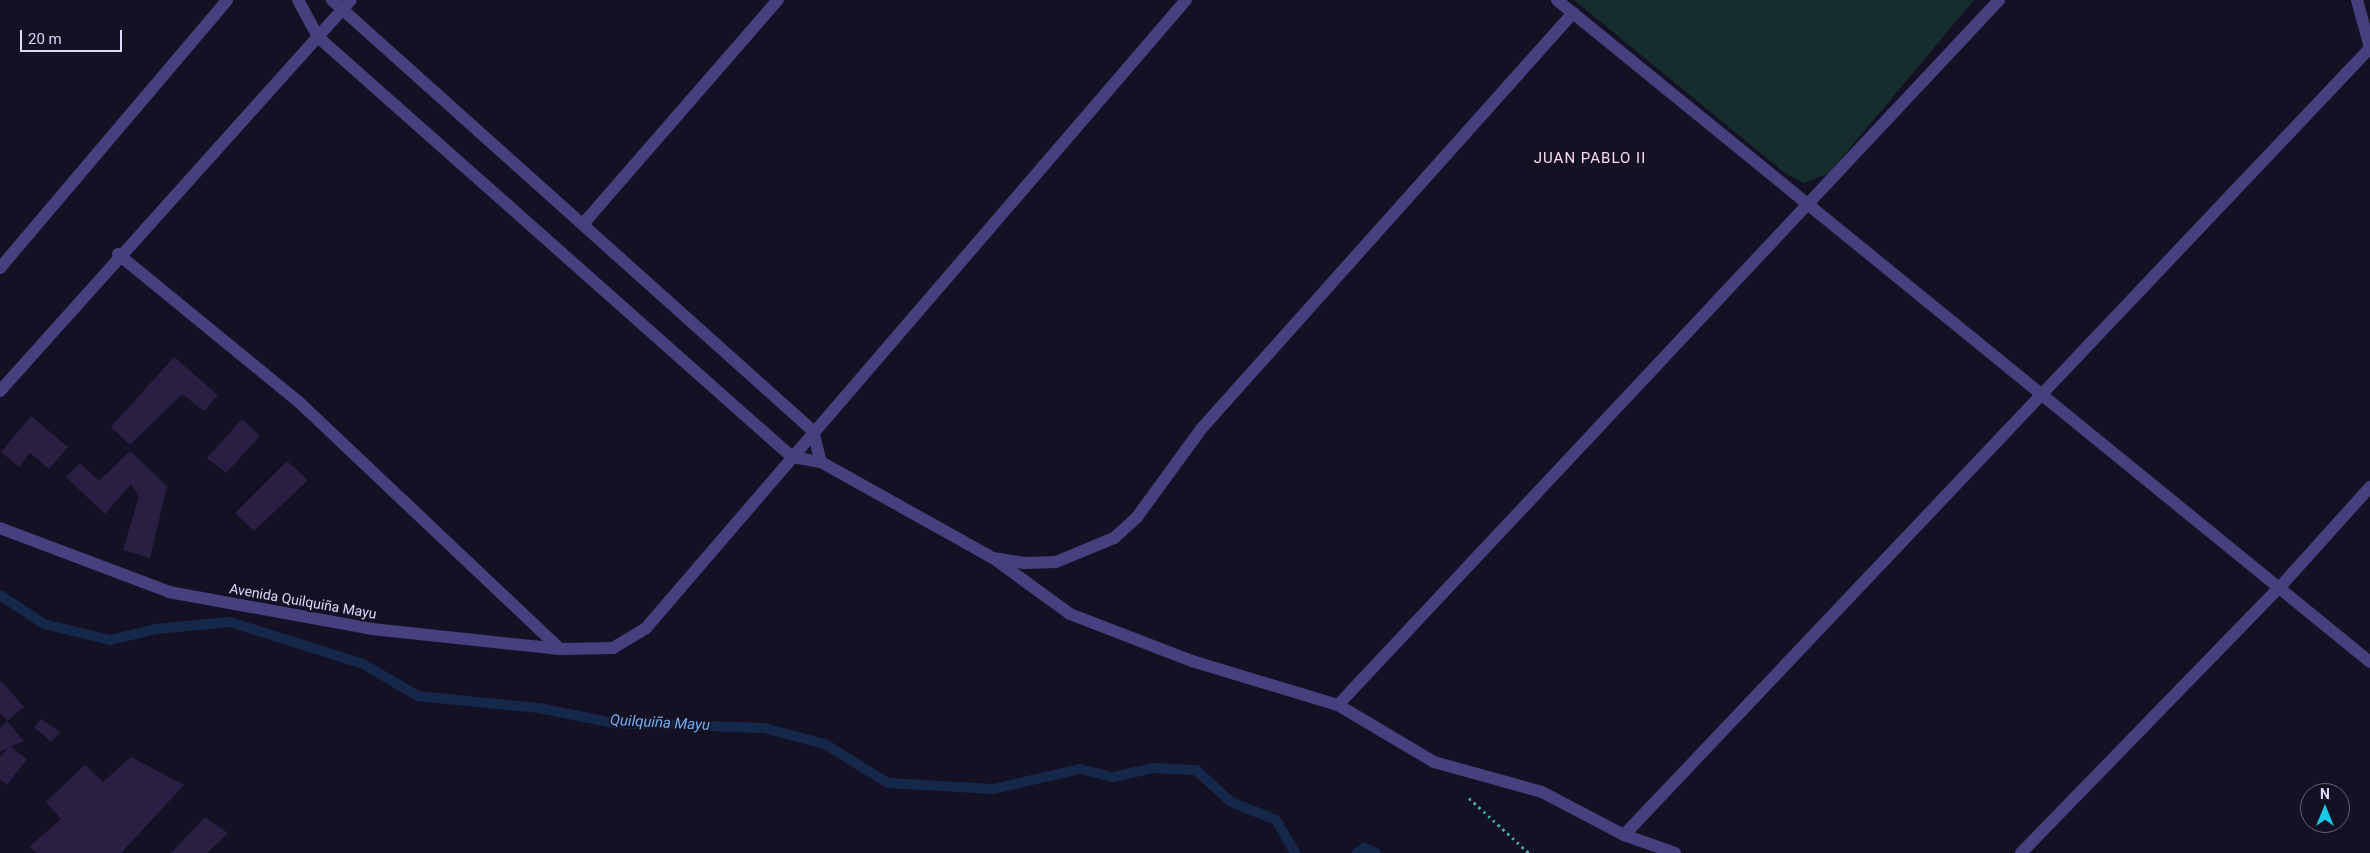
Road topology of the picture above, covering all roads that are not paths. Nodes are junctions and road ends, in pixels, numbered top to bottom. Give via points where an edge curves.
1 (227, 0) edge
2 (298, 0) edge
3 (332, 0) edge
4 (778, 0) edge
5 (1186, 0) edge
6 (1557, 0) edge
7 (1999, 0) edge
8 (2357, 0) edge
9 (347, 5) edge
10 (1573, 12) junction
11 (318, 37) junction
12 (2370, 48) edge
13 (1806, 206) junction
14 (583, 224) junction
15 (118, 254) junction
16 (1, 266) edge
17 (0, 391) edge
18 (2041, 395) junction
19 (813, 431) junction
20 (792, 457) junction
21 (821, 462) junction
22 (2370, 487) edge
23 (0, 528) edge
24 (993, 558) junction
25 (2280, 587) junction
26 (560, 648) junction
27 (2370, 662) edge
28 (1338, 706) junction
29 (1624, 835) junction
30 (1675, 853) edge
31 (2021, 853) edge

1 - 16 street
2 - 11 street
3 - 9 street
4 - 14 street
5 - 19 street
6 - 10 street
7 - 13 street
8 - 12 street
9 - 11 street
9 - 14 street
10 - 13 street
10 - 24 street via 1202,428 1137,517 1107,541 1056,562 1025,563
11 - 15 street
11 - 20 street
12 - 18 street
13 - 18 street
13 - 28 street
14 - 19 street
15 - 17 street
15 - 26 street via 301,404
18 - 25 street
18 - 29 street
19 - 20 street
19 - 21 street
20 - 21 street
20 - 26 street, Avenida Quilquiña Mayu via 646,628 613,648
21 - 24 street
22 - 25 street
23 - 26 street, Avenida Quilquiña Mayu via 169,592 372,629
24 - 28 street via 1063,609 1109,630
25 - 27 street
25 - 31 street
28 - 29 street via 1434,762 1542,792
29 - 30 street

